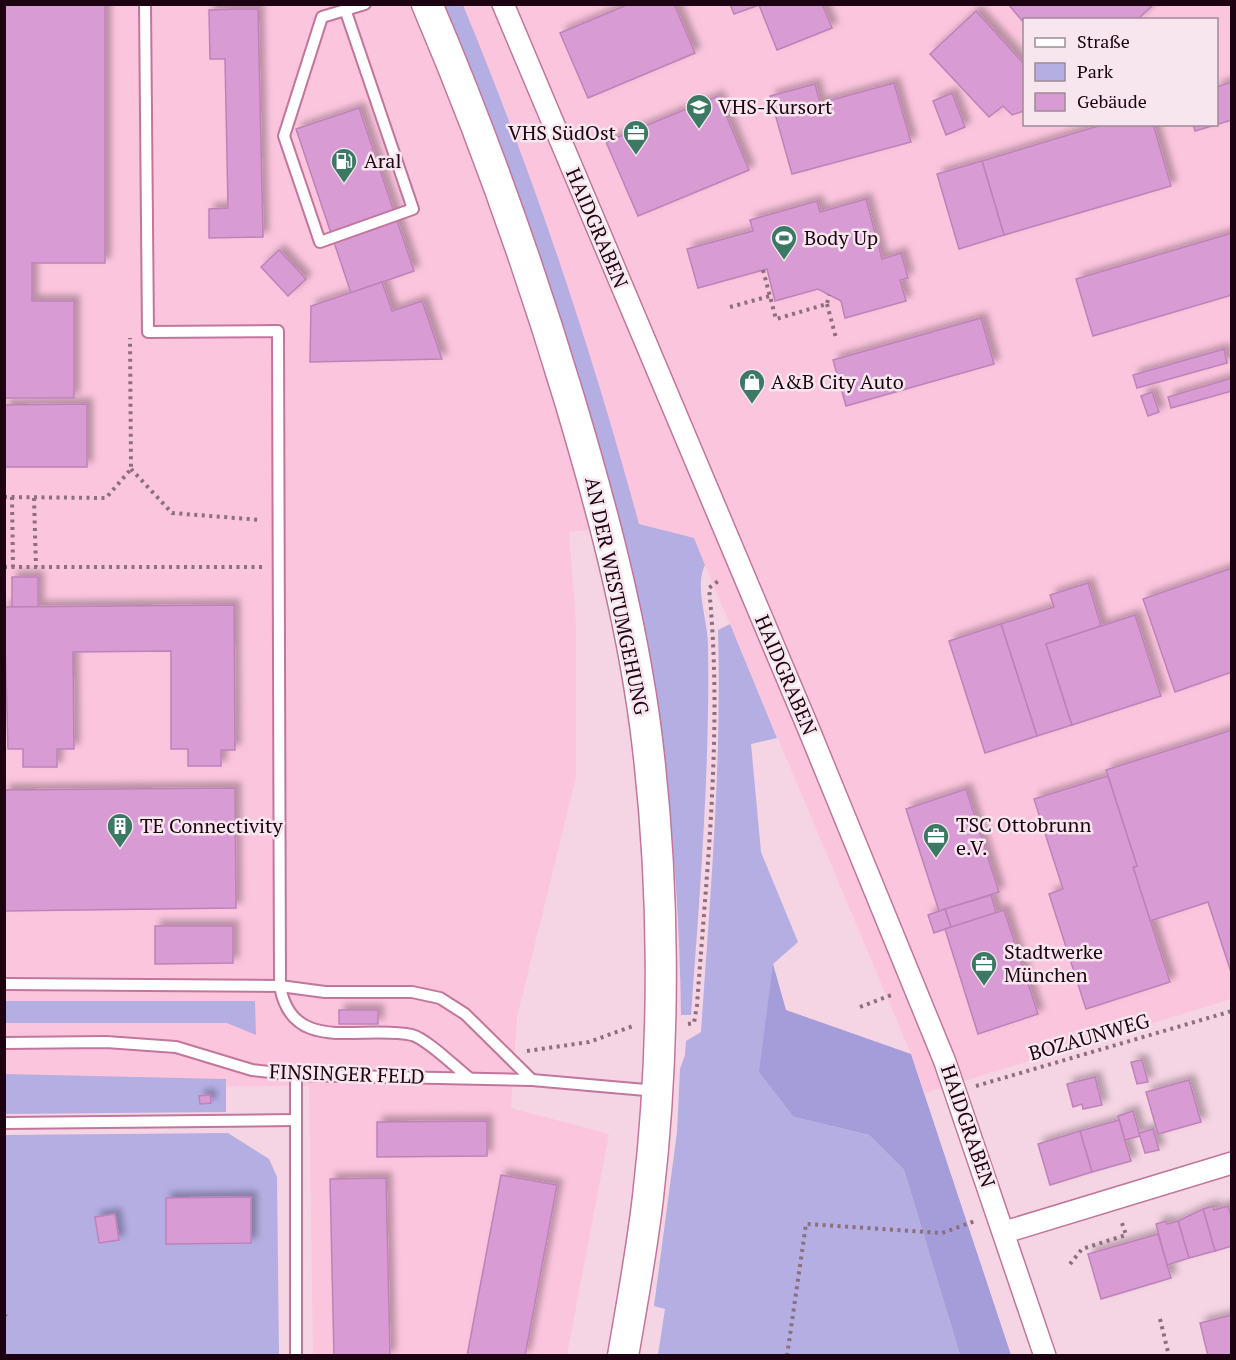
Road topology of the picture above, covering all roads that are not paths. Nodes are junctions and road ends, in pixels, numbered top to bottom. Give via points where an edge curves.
1 (145, 4) edge
2 (366, 4) edge
3 (427, 4) edge
4 (503, 4) edge
5 (346, 12) junction
6 (4, 984) edge
7 (280, 986) junction
8 (4, 1043) edge
9 (296, 1075) junction
10 (468, 1077) junction
11 (532, 1080) junction
12 (657, 1091) junction
13 (296, 1120) junction
14 (4, 1122) edge
15 (1232, 1163) edge
16 (1002, 1222) junction
17 (296, 1356) edge
18 (623, 1356) edge
19 (1045, 1356) edge

1 - 7 lane via 148,332 278,331
2 - 5 lane
3 - 12 main road, AN DER WESTUMGEHUNG via 541,307 604,522 629,634 645,724 654,818 659,938
4 - 16 street, HAIDGRABEN via 915,986
5 - 5 lane via 322,17 284,136 320,242 413,209
6 - 7 lane
7 - 10 lane via 283,1006 315,1031 414,1036
7 - 11 lane via 325,992 412,992 440,998 465,1014
8 - 9 lane, FINSINGER FELD via 106,1042 176,1047 252,1070
9 - 10 lane, FINSINGER FELD
9 - 13 lane
10 - 11 lane, FINSINGER FELD
11 - 12 lane, FINSINGER FELD
12 - 18 main road, AN DER WESTUMGEHUNG via 647,1207
13 - 14 lane
13 - 17 lane
15 - 16 street via 1114,1199
16 - 19 street, HAIDGRABEN

